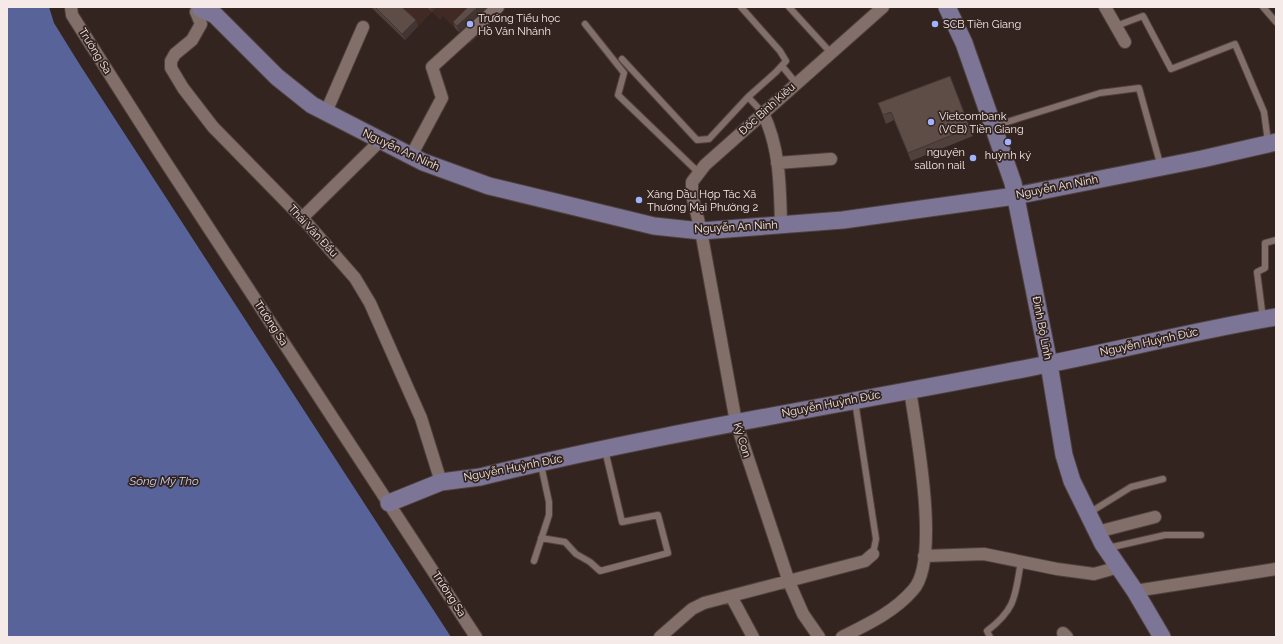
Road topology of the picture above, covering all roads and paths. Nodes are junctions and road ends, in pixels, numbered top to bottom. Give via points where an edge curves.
1 (71, 7) edge
2 (498, 7) edge
3 (741, 7) edge
4 (789, 7) edge
5 (883, 7) edge
6 (947, 7) edge
7 (1105, 7) edge
8 (1263, 7) edge
9 (197, 9) edge
10 (1276, 22) edge
11 (585, 24) dead end
12 (1116, 26) junction
13 (363, 27) dead end
14 (1125, 42) dead end
15 (831, 53) junction
16 (622, 59) dead end
17 (782, 66) junction
18 (796, 83) junction
19 (748, 97) junction
20 (326, 112) junction
21 (763, 113) junction
22 (994, 126) junction
23 (380, 140) junction
24 (1272, 142) edge
25 (411, 156) junction
26 (831, 159) dead end
27 (777, 163) junction
28 (1161, 167) junction
29 (699, 174) junction
30 (1015, 196) junction
31 (302, 218) junction
32 (781, 225) junction
33 (701, 231) junction
34 (1276, 240) edge
35 (1270, 318) edge
36 (1049, 364) junction
37 (910, 390) junction
38 (855, 400) junction
39 (736, 422) junction
40 (605, 449) junction
41 (541, 463) junction
42 (1163, 479) dead end
43 (441, 482) junction
44 (389, 503) junction
45 (1087, 514) junction
46 (1155, 516) dead end
47 (1097, 532) junction
48 (1201, 535) dead end
49 (541, 538) junction
50 (1107, 549) junction
51 (874, 554) joint
52 (924, 556) junction
53 (534, 560) dead end
54 (1022, 561) junction
55 (1119, 567) junction
56 (1276, 569) edge
57 (789, 582) junction
58 (1135, 591) junction
59 (731, 596) junction
60 (476, 637) edge
61 (660, 637) edge
62 (753, 637) edge
63 (819, 637) edge
64 (842, 637) edge
65 (990, 637) edge
66 (1162, 637) edge

1 - 44 street, Trường Sa via 72,15 159,152
2 - 25 street via 432,67 442,98
3 - 17 lane via 780,51 786,61
4 - 15 lane
5 - 15 street, Đốc Binh Kiều
6 - 22 street, Đinh Bộ Lĩnh via 964,43
7 - 12 street
8 - 10 lane
9 - 20 street, Nguyễn An Ninh via 215,15 277,77 312,105
9 - 31 street, Thái Văn Đẩu via 200,28 192,40 175,54 170,61 171,68 213,127
11 - 29 lane via 624,73 618,95
12 - 14 street
12 - 24 lane via 1143,16 1171,69 1235,44 1264,112
13 - 20 street
15 - 18 street, Đốc Binh Kiều
16 - 19 lane via 697,140 709,139
17 - 18 lane
17 - 19 lane
18 - 21 street, Đốc Binh Kiều
19 - 21 lane
20 - 23 street, Nguyễn An Ninh
21 - 27 street via 772,132
21 - 29 street, Đốc Binh Kiều via 705,165
22 - 28 lane via 1100,93 1139,88
22 - 30 street, Đinh Bộ Lĩnh
23 - 25 street, Nguyễn An Ninh
23 - 31 street
24 - 28 street, Nguyễn An Ninh
25 - 33 street, Nguyễn An Ninh via 489,186 654,226
26 - 27 street
27 - 32 street
28 - 30 street, Nguyễn An Ninh
29 - 33 street, Đốc Binh Kiều via 692,182 692,195
30 - 32 street, Nguyễn An Ninh via 843,220
30 - 36 street, Đinh Bộ Lĩnh
31 - 43 street, Thái Văn Đẩu via 355,278 370,303 422,418
32 - 33 street, Nguyễn An Ninh
33 - 39 street, Ký Con
34 - 35 lane via 1265,243 1265,268 1257,272
35 - 36 street, Nguyễn Huỳnh Đức
36 - 37 street, Nguyễn Huỳnh Đức
36 - 45 street, Đinh Bộ Lĩnh via 1064,455
37 - 38 street, Nguyễn Huỳnh Đức
37 - 52 street via 923,475 926,546
38 - 39 street, Nguyễn Huỳnh Đức
38 - 51 lane via 876,539
39 - 40 street, Nguyễn Huỳnh Đức
39 - 57 street, Ký Con
40 - 41 street, Nguyễn Huỳnh Đức
40 - 49 lane via 622,522 658,516 668,553 600,571 576,554 565,542
41 - 43 street, Nguyễn Huỳnh Đức via 480,477
41 - 49 lane via 549,502 549,515
42 - 45 lane via 1131,487
43 - 44 street, Nguyễn Huỳnh Đức
44 - 60 street, Trường Sa
45 - 47 street, Đinh Bộ Lĩnh
46 - 47 street
47 - 50 street, Đinh Bộ Lĩnh
48 - 50 lane via 1165,536
49 - 53 lane
50 - 55 street, Đinh Bộ Lĩnh
51 - 57 street via 865,561
52 - 54 street via 984,554
52 - 64 street via 920,581 913,590 888,613
54 - 55 street via 1057,570 1094,574
54 - 65 lane via 1012,604 1002,619 987,630
55 - 58 street, Đinh Bộ Lĩnh
56 - 58 street
57 - 59 street
57 - 63 street, Ký Con via 803,614
58 - 66 street, Đinh Bộ Lĩnh
59 - 61 street via 692,609
59 - 62 street

